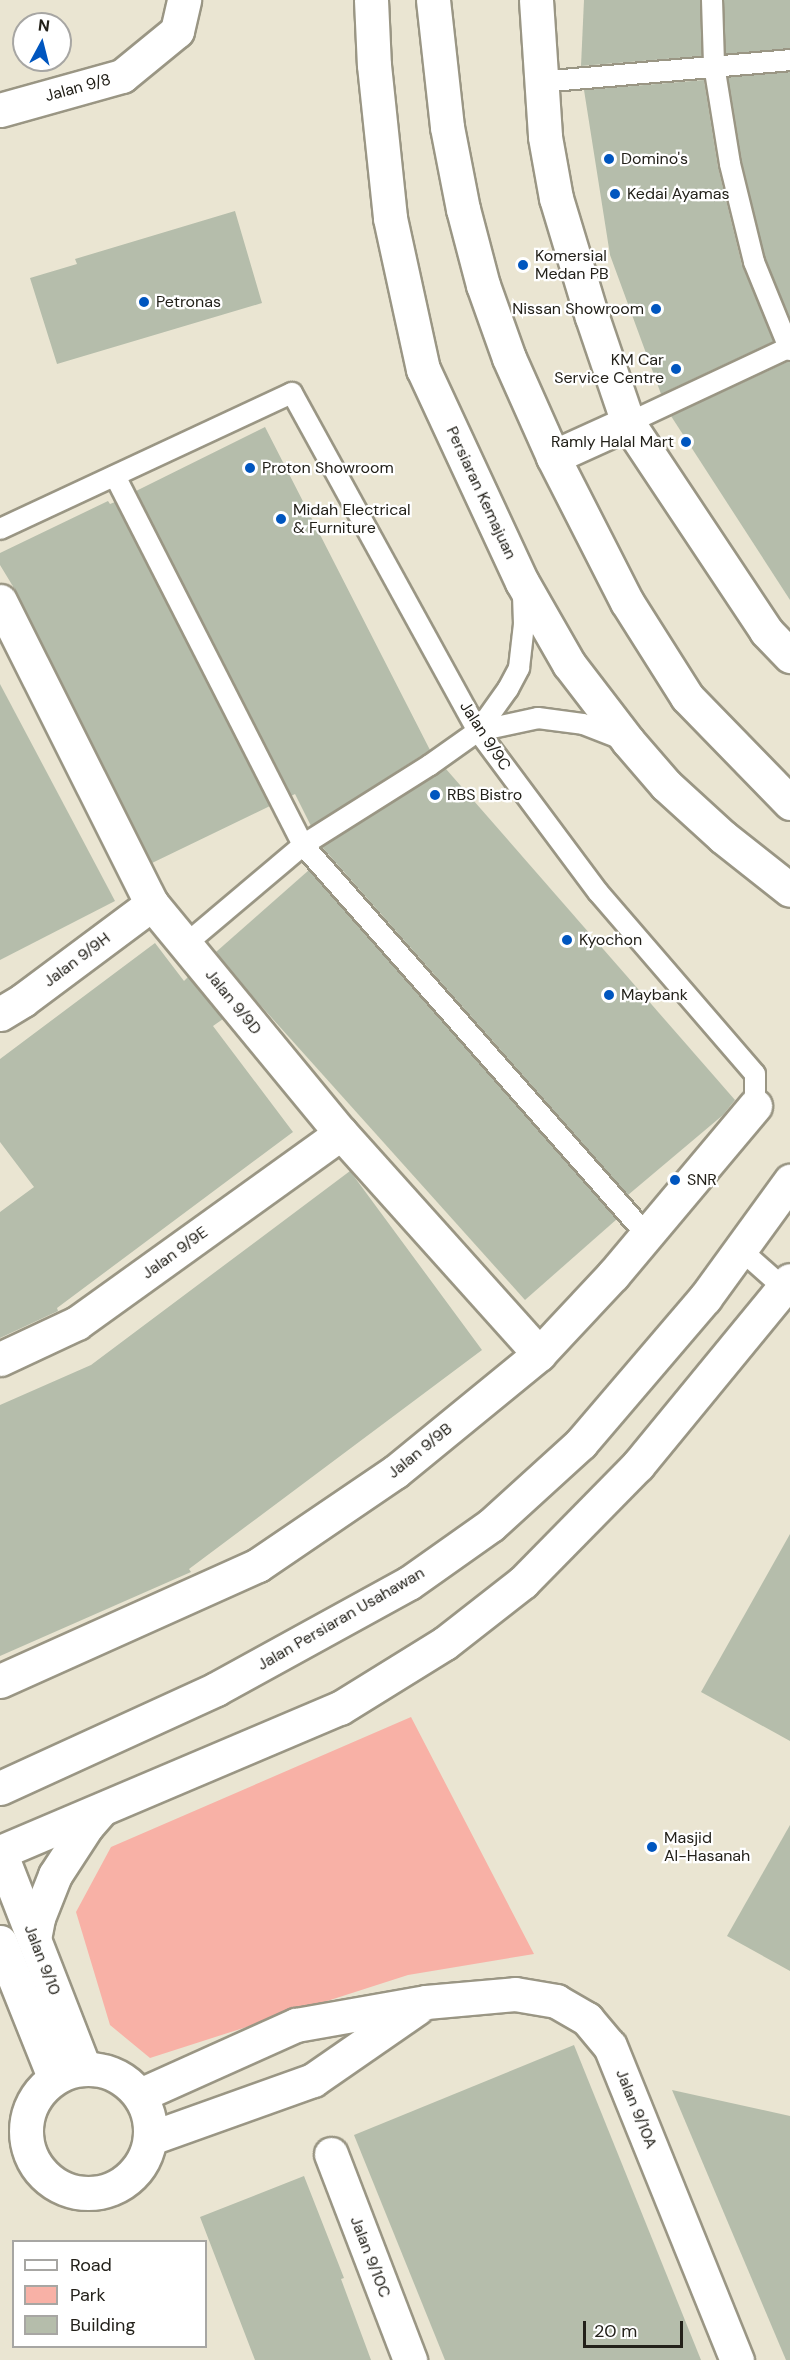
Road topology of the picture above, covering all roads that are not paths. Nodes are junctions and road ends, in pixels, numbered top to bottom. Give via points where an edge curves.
1 (371, 0) edge
2 (434, 0) edge
3 (536, 0) edge
4 (712, 0) edge
5 (180, 15) edge
6 (790, 60) edge
7 (714, 65) junction
8 (540, 82) junction
9 (0, 110) edge
10 (790, 348) edge
11 (628, 423) junction
12 (553, 457) junction
13 (115, 476) junction
14 (0, 529) edge
15 (522, 582) junction
16 (0, 601) edge
17 (790, 656) edge
18 (478, 731) junction
19 (628, 741) junction
20 (790, 803) edge
21 (303, 845) junction
22 (790, 890) edge
23 (152, 904) junction
24 (186, 944) junction
25 (0, 1014) edge
26 (755, 1106) joint
27 (341, 1133) junction
28 (790, 1181) edge
29 (646, 1234) junction
30 (741, 1250) junction
31 (787, 1284) edge
32 (539, 1354) junction
33 (0, 1359) edge
34 (0, 1681) edge
35 (9, 1782) edge
36 (102, 1809) junction
37 (0, 1852) edge
38 (34, 1939) junction
39 (1, 1946) edge
40 (426, 2002) junction
41 (69, 2073) junction
42 (140, 2095) junction
43 (151, 2138) junction
44 (331, 2154) dead end
45 (410, 2360) edge
46 (737, 2360) edge

1 - 15 street, Persiaran Kemajuan via 390,218 423,369
2 - 12 street via 447,127 483,285 509,358
3 - 8 street
4 - 7 lane
5 - 9 street, Jalan 9/8 via 122,76
6 - 7 lane
7 - 8 lane
7 - 10 lane via 730,164 754,262
8 - 11 street via 556,198
10 - 11 lane
11 - 12 street
11 - 17 street via 766,631
12 - 20 street via 627,602 687,698
13 - 14 lane
13 - 18 lane, Jalan 9/9C via 292,393
13 - 21 lane
15 - 18 lane via 524,624 519,668
15 - 19 street, Persiaran Kemajuan via 569,664
16 - 23 street, Jalan 9/9D
18 - 19 lane via 538,718 583,724
18 - 21 lane
18 - 26 lane, Jalan 9/9C via 598,892 755,1074
19 - 22 street, Persiaran Kemajuan via 666,785
21 - 24 lane
21 - 29 lane
23 - 24 street, Jalan 9/9D
23 - 25 street, Jalan 9/9H
24 - 27 street, Jalan 9/9D
26 - 29 street, Jalan 9/9B
27 - 32 street, Jalan 9/9D
27 - 33 street, Jalan 9/9E via 77,1323
28 - 30 street, Jalan Persiaran Usahawan
29 - 32 street, Jalan 9/9B
30 - 31 lane
30 - 35 street, Jalan Persiaran Usahawan via 581,1443 491,1525 409,1583 216,1689
31 - 36 street via 638,1465 524,1582 445,1643 339,1708
32 - 34 street, Jalan 9/9B via 395,1472 258,1565
36 - 37 street
36 - 38 street via 55,1875
37 - 38 street, Jalan 9/10
38 - 41 street, Jalan 9/10
39 - 41 street, Jalan 9/10
40 - 42 street, Jalan 9/10A via 296,2025
40 - 43 street, Jalan 9/10A via 313,2080
40 - 46 street, Jalan 9/10A via 515,1994 556,2001 587,2019 610,2046 619,2066
41 - 42 street via 95,2068 118,2075
41 - 43 street via 35,2097 26,2121 27,2148 38,2169 51,2182 92,2194 110,2190 128,2180 142,2163
42 - 43 street via 150,2115
44 - 45 street, Jalan 9/10C

